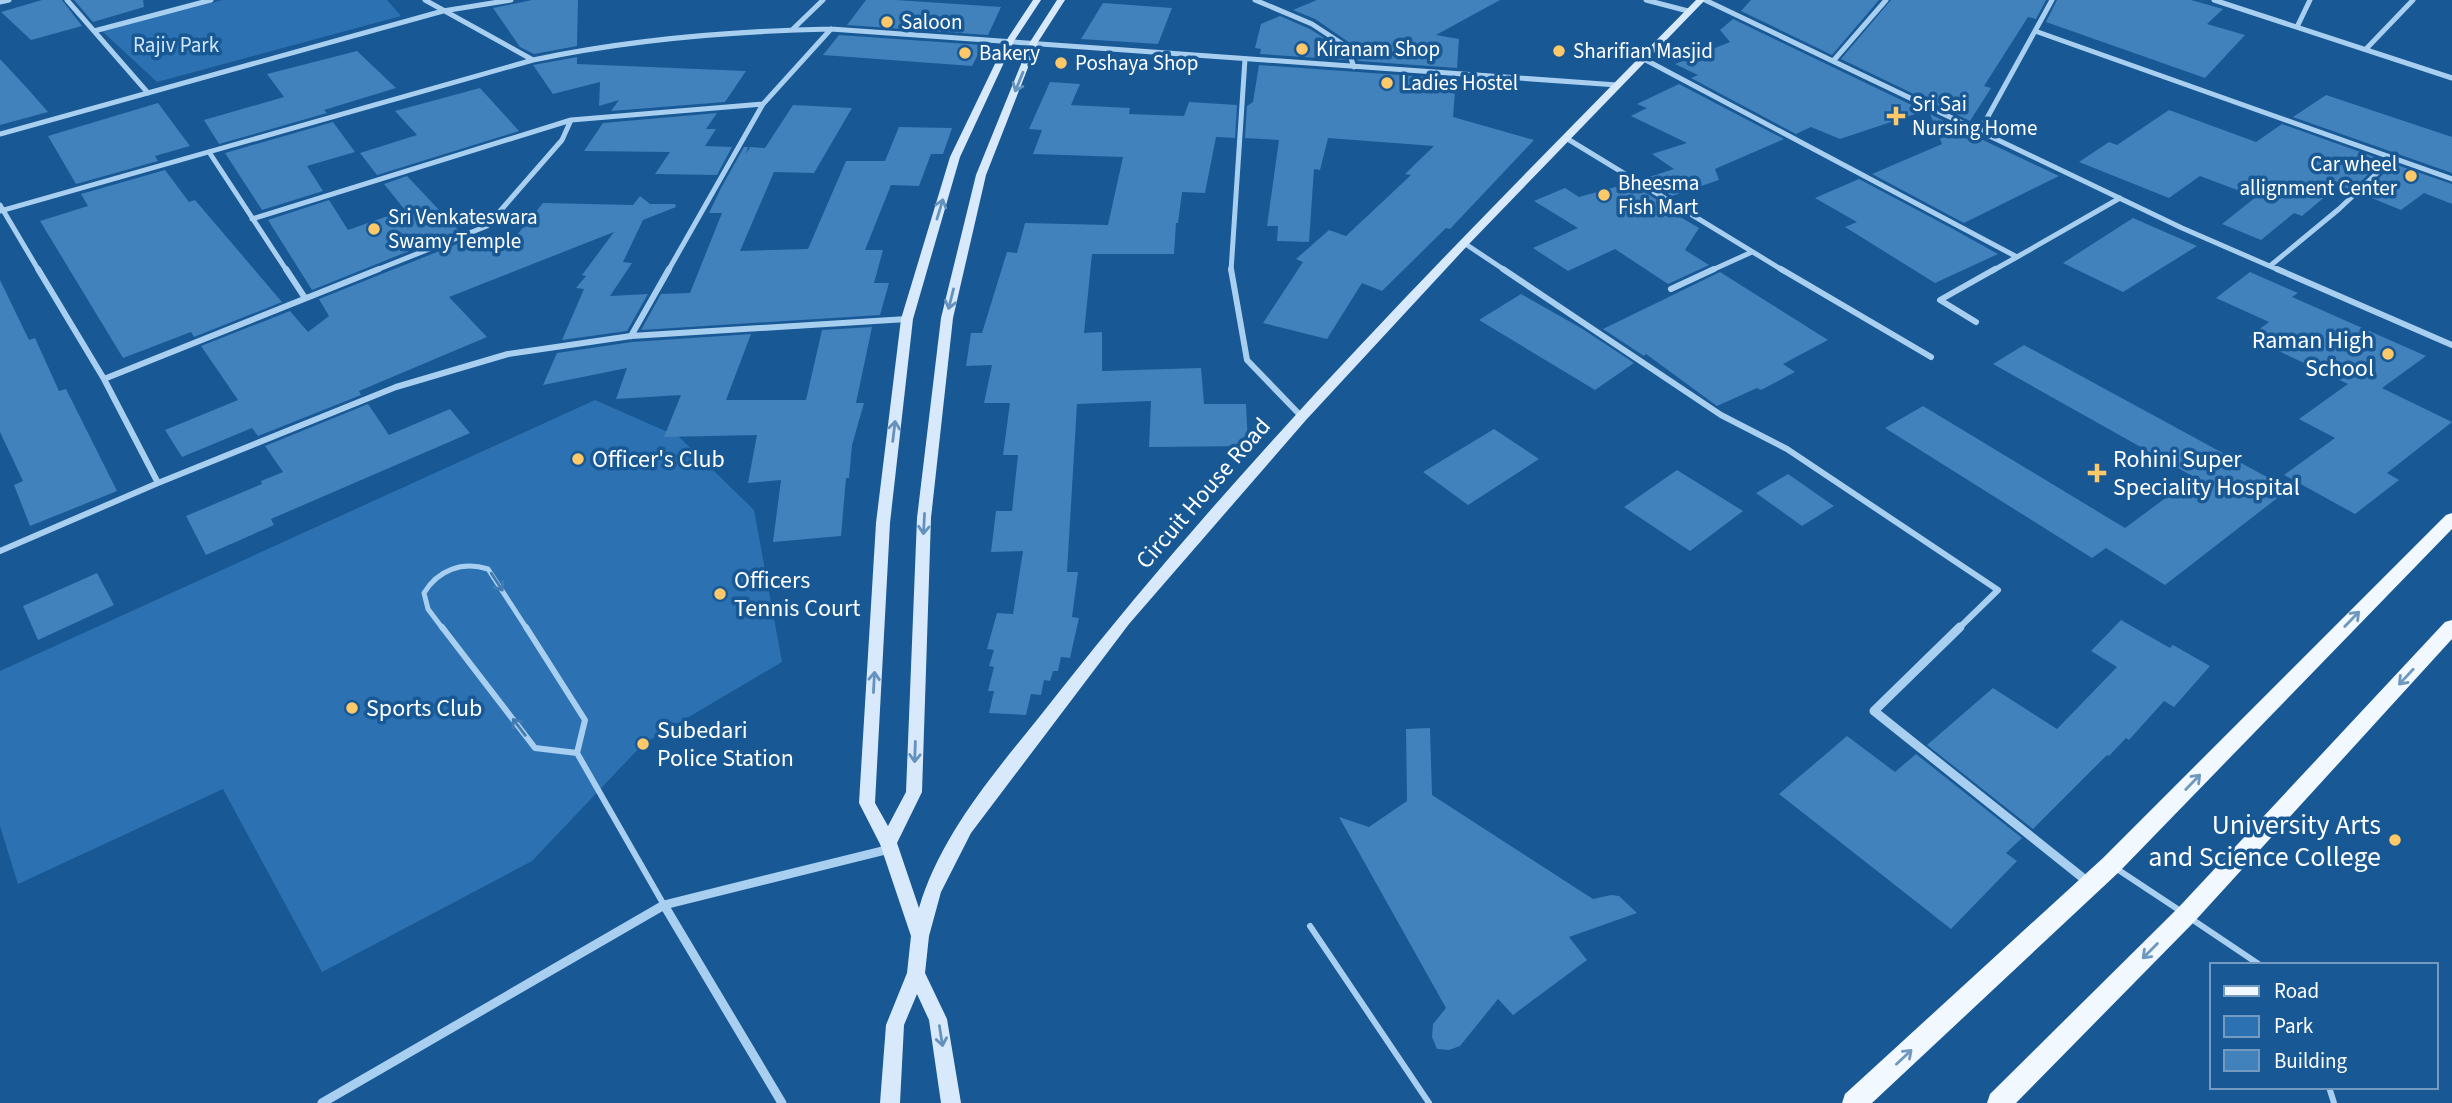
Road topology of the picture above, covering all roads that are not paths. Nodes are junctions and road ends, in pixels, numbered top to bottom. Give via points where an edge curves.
1 (9, 0) edge
2 (67, 0) edge
3 (211, 0) edge
4 (425, 0) edge
5 (511, 0) edge
6 (823, 0) edge
7 (1037, 0) edge
8 (1061, 0) edge
9 (1255, 0) edge
10 (1646, 0) edge
11 (1703, 0) edge
12 (1886, 0) edge
13 (2052, 0) edge
14 (2214, 0) edge
15 (2309, 0) edge
16 (2413, 0) edge
17 (0, 2) edge
18 (1688, 10) junction
19 (443, 11) junction
20 (2297, 27) junction
21 (831, 29) junction
22 (793, 30) junction
23 (2035, 31) junction
24 (94, 32) junction
25 (1010, 41) junction
26 (1034, 42) junction
27 (2366, 49) junction
28 (1642, 58) junction
29 (1245, 59) junction
30 (533, 60) junction
31 (1834, 60) junction
32 (1354, 66) junction
33 (2452, 78) edge
34 (1617, 85) junction
35 (148, 93) junction
36 (763, 104) junction
37 (571, 120) junction
38 (1981, 129) junction
39 (0, 134) edge
40 (1566, 138) junction
41 (209, 152) junction
42 (2393, 158) junction
43 (2452, 179) edge
44 (2120, 198) junction
45 (1, 208) edge
46 (252, 219) junction
47 (1464, 243) junction
48 (1752, 253) junction
49 (2017, 257) junction
50 (2270, 266) junction
51 (1671, 289) dead end
52 (305, 298) junction
53 (907, 320) junction
54 (1976, 322) dead end
55 (631, 336) junction
56 (2452, 345) edge
57 (1931, 357) dead end
58 (104, 379) junction
59 (1303, 417) junction
60 (158, 483) junction
61 (2452, 519) edge
62 (0, 551) edge
63 (2452, 627) edge
64 (577, 753) junction
65 (889, 846) junction
66 (2112, 865) junction
67 (2091, 884) junction
68 (664, 905) junction
69 (2186, 915) junction
70 (1310, 926) dead end
71 (920, 936) junction
72 (2257, 963) edge
73 (916, 973) junction
74 (322, 1103) edge
75 (782, 1103) edge
76 (890, 1103) edge
77 (951, 1103) edge
78 (1429, 1103) edge
79 (1854, 1103) edge
80 (1999, 1103) edge

1 - 17 street
2 - 24 street
3 - 24 street
4 - 19 street
5 - 19 street
6 - 22 street
7 - 25 street
8 - 26 street
9 - 32 street via 1312,24 1347,47
10 - 18 street
11 - 18 street, Circuit House Road
11 - 31 street
12 - 31 street
13 - 23 street
14 - 20 street
15 - 20 street
16 - 27 street
18 - 28 street, Circuit House Road
19 - 30 street
19 - 35 street
20 - 27 street
21 - 22 street
21 - 25 street
21 - 36 street
22 - 30 street via 706,34 581,49
23 - 38 street
23 - 42 street
24 - 35 street
25 - 26 street
53 -> 25 street via 955,158
26 - 29 street
26 -> 65 street via 981,176 947,318 925,518 914,792
27 - 33 street
28 - 34 street, Circuit House Road
28 - 49 street
29 - 32 street
29 - 59 street via 1231,277 1247,360
30 - 41 street
31 - 38 street
32 - 34 street
34 - 40 street, Circuit House Road
35 - 39 street
36 - 37 street
36 - 55 street
37 - 46 street
37 - 52 street via 562,140 487,226
38 - 44 street
40 - 47 street, Circuit House Road
40 - 48 street
41 - 45 street
41 - 46 street
42 - 43 street
42 - 50 street
44 - 49 street
44 - 50 street
45 - 58 street
46 - 52 street
47 - 59 street, Circuit House Road
47 - 67 street via 1721,415 1787,449 1998,590 1874,711
48 - 51 street
48 - 57 street
49 - 54 street via 1940,300
50 - 56 street
52 - 58 street
53 - 55 street
65 -> 53 street via 867,803 883,523
55 - 60 street via 508,354 396,387
58 - 60 street
59 - 71 street, Circuit House Road via 1124,620 994,788 965,828 933,891
60 - 62 street
66 -> 61 main road
63 -> 69 main road
64 -> 64 lane via 535,748 428,609 424,593 439,575 468,565 488,569 586,720
64 - 68 lane
65 - 68 street
65 - 71 street
66 - 67 main road
66 - 69 lane
79 -> 67 main road
68 - 74 street
68 - 75 street
69 - 72 lane
69 -> 80 main road
70 - 78 lane
71 - 73 street, Circuit House Road
73 - 76 street, Circuit House Road via 895,1025
73 -> 77 street via 938,1018

